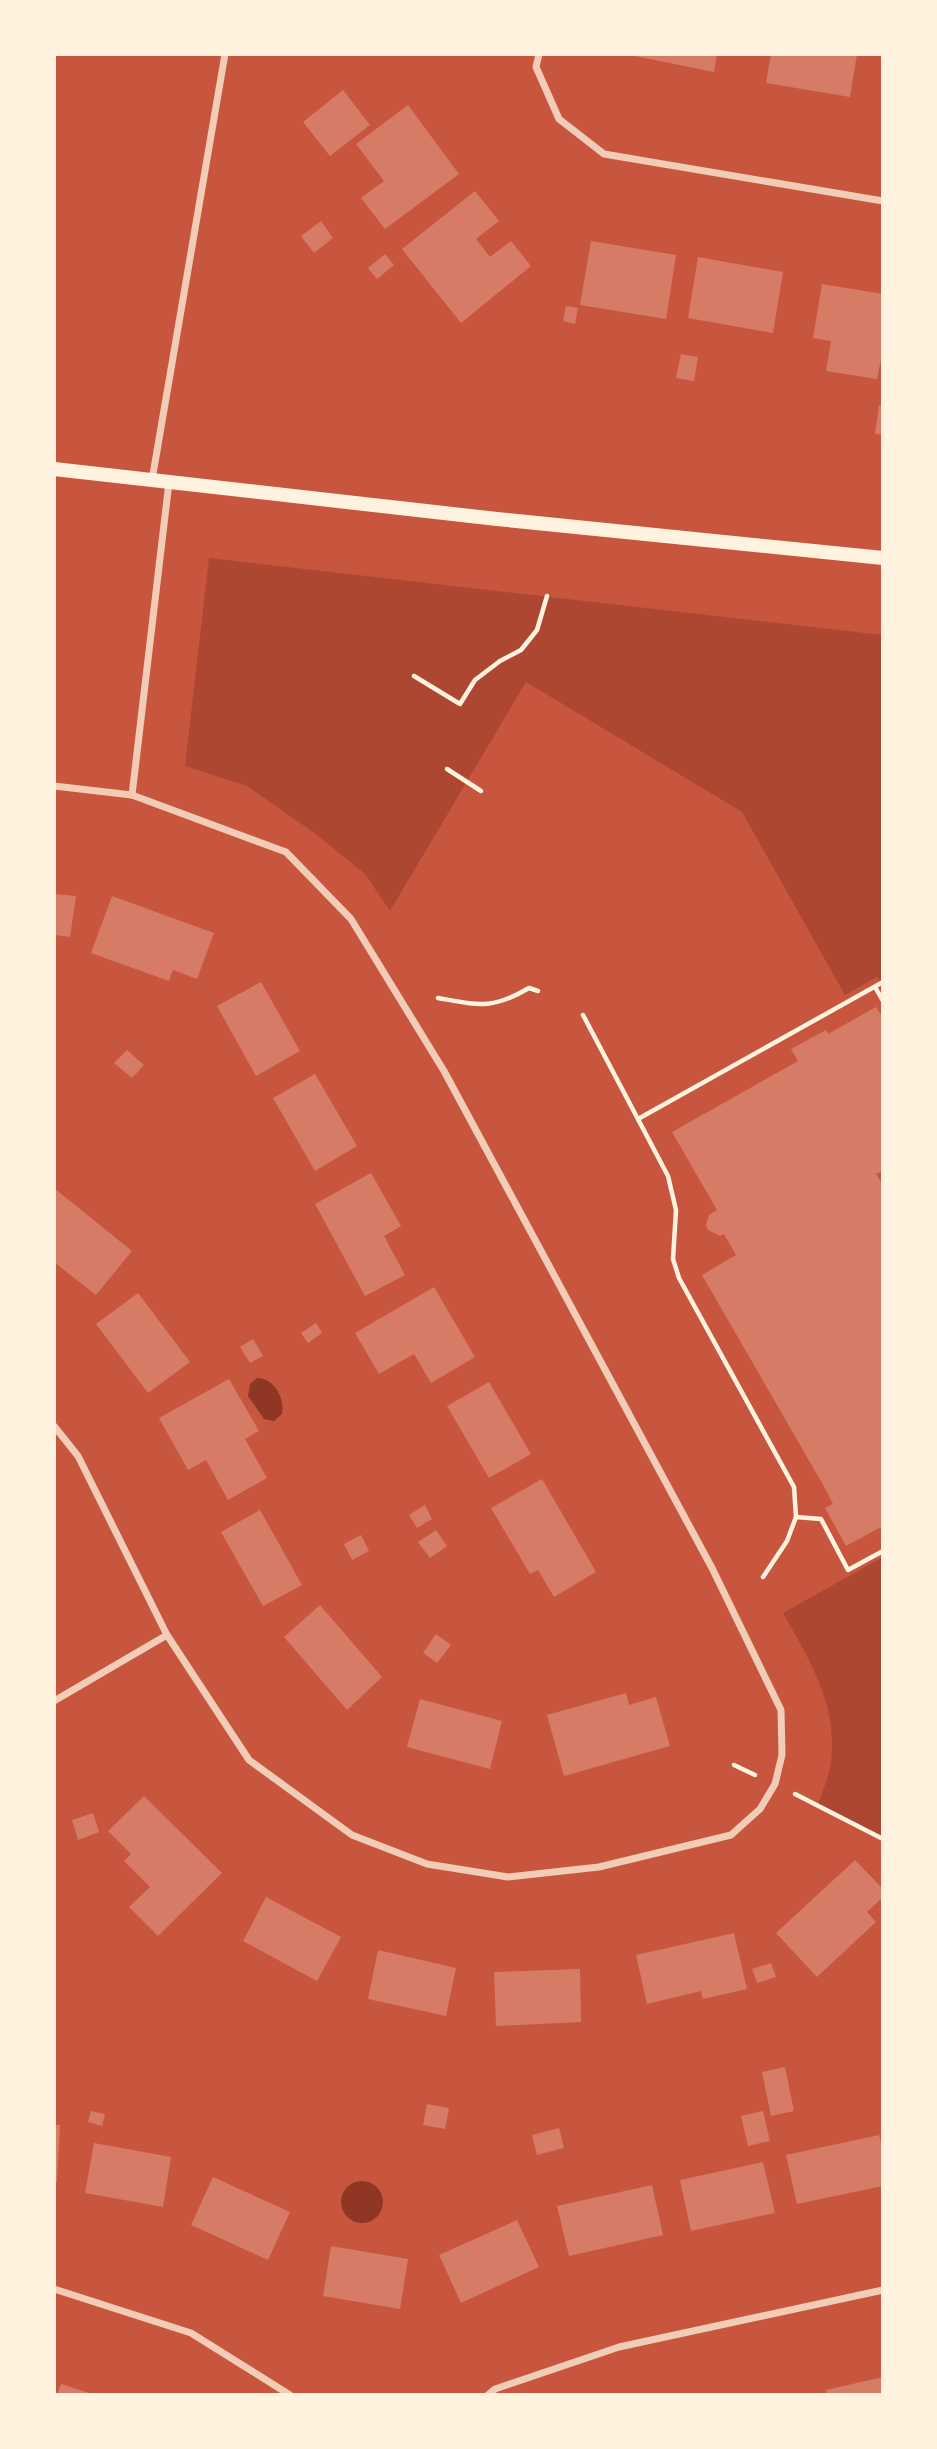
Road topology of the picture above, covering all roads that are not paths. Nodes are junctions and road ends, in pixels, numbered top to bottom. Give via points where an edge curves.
1 (225, 54) edge
2 (539, 54) edge
3 (883, 201) edge
4 (54, 469) edge
5 (152, 480) junction
6 (169, 482) junction
7 (883, 558) edge
8 (54, 786) edge
9 (132, 795) junction
10 (54, 1426) edge
11 (167, 1635) junction
12 (54, 1701) edge
13 (54, 2289) edge
14 (883, 2290) edge
15 (290, 2395) edge
16 (488, 2395) edge

1 - 5 street
2 - 3 street via 536,67 559,119 604,154
4 - 5 main road
5 - 6 main road
6 - 7 main road
6 - 9 street
8 - 9 street
9 - 11 street via 286,852 351,919 444,1071 712,1568 781,1710 782,1755 775,1784 760,1809 731,1835 598,1867 508,1877 427,1864 352,1835 249,1760
10 - 11 street via 78,1456
11 - 12 street
13 - 15 street via 191,2333
14 - 16 street via 619,2347

